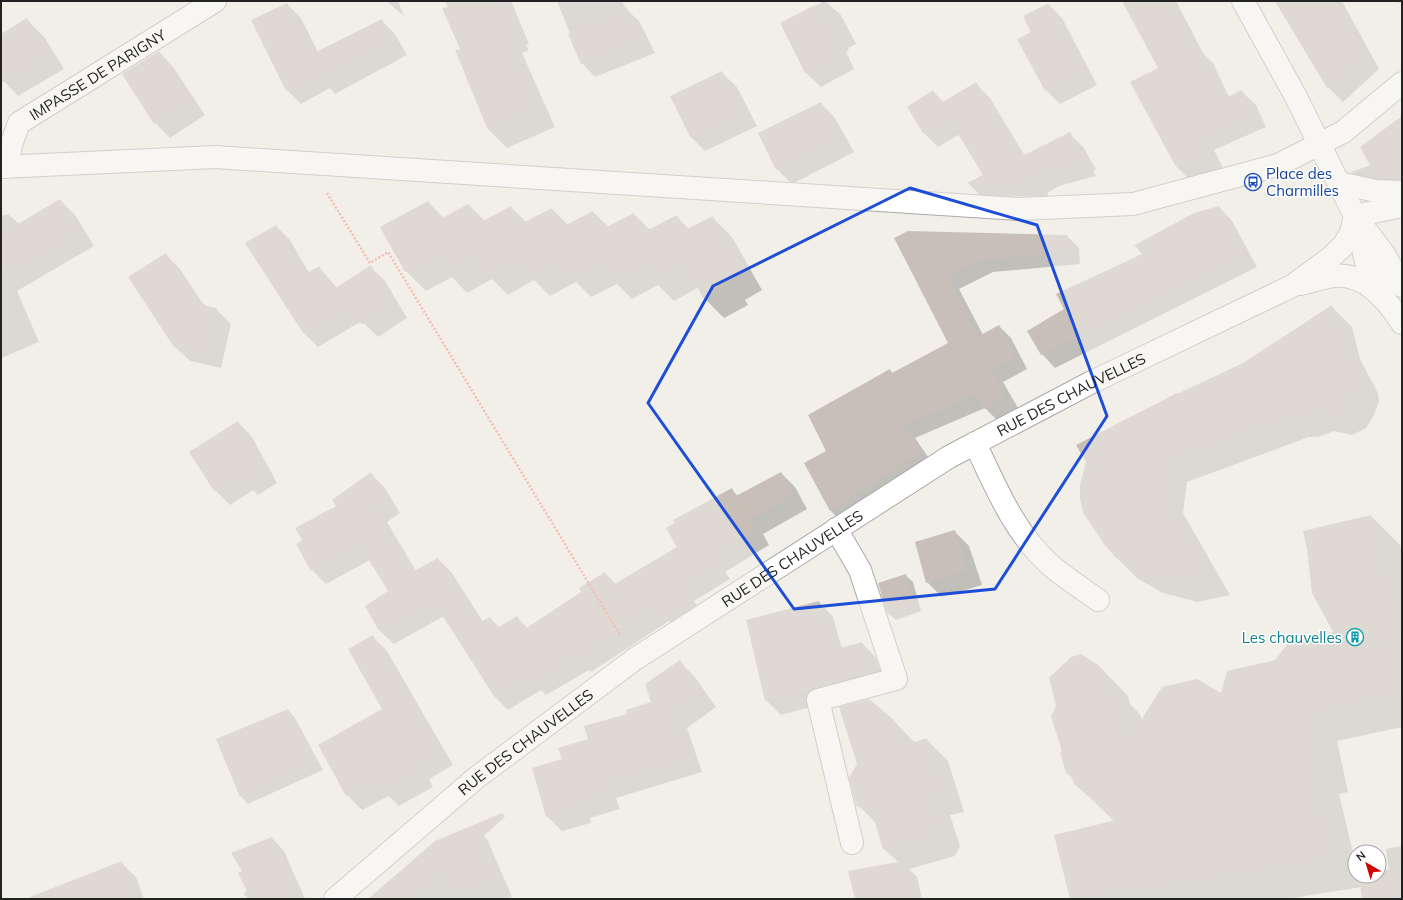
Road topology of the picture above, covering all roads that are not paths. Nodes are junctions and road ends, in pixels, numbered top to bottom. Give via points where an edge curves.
1 (215, 1) edge
2 (1243, 1) edge
3 (1402, 82) edge
4 (1319, 144) junction
5 (4, 167) edge
6 (1339, 183) junction
7 (1402, 192) edge
8 (1402, 206) edge
9 (1355, 216) junction
10 (1292, 286) junction
11 (1402, 286) edge
12 (1402, 323) edge
13 (975, 443) junction
14 (836, 530) junction
15 (1098, 600) dead end
16 (852, 843) dead end
17 (335, 899) edge

1 - 5 street, IMPASSE DE PARIGNY via 19,123
2 - 4 street
3 - 4 street via 1343,132
4 - 5 street via 1278,165 1133,204 1019,209 215,157
4 - 6 street
6 - 7 street via 1376,191
6 - 9 street
8 - 9 street
9 - 10 street, RUE DES CHAUVELLES via 1351,233 1343,246
9 - 11 street via 1384,254
9 - 12 street via 1367,266
10 - 12 street, RUE DES CHAUVELLES via 1336,276 1353,278 1377,291
10 - 13 street, RUE DES CHAUVELLES via 1090,383
13 - 14 street, RUE DES CHAUVELLES
13 - 15 street via 1004,506 1032,544 1054,569
14 - 16 street via 860,570 896,678 818,700
14 - 17 street, RUE DES CHAUVELLES via 635,659 476,778

